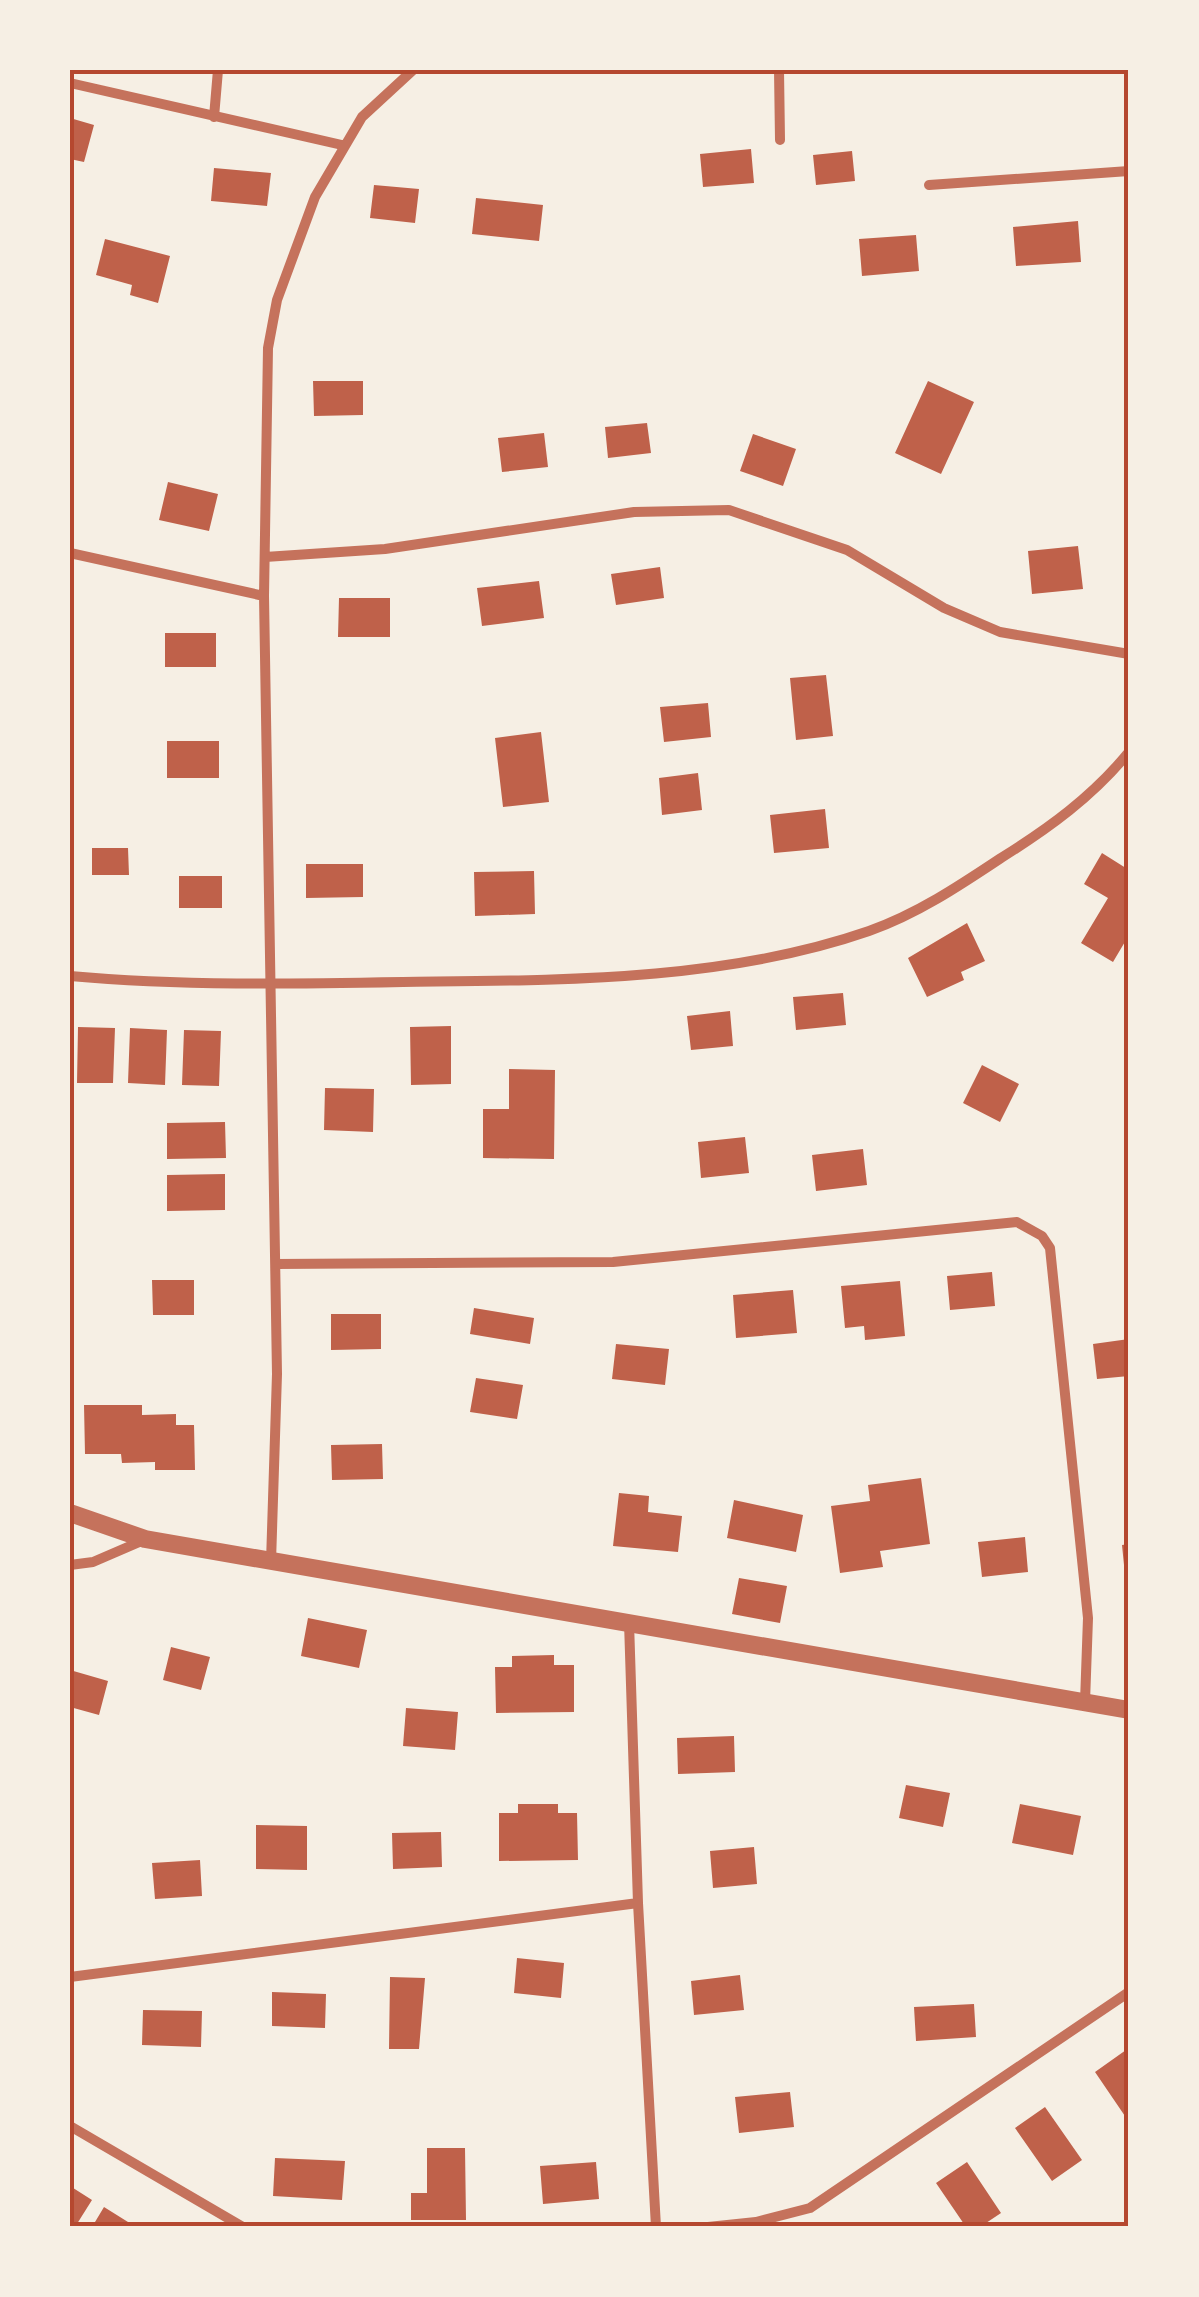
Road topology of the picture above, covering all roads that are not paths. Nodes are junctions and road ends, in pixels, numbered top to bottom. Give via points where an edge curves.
1 (218, 70) edge
2 (412, 70) edge
3 (779, 70) edge
4 (70, 83) edge
5 (214, 117) junction
6 (780, 140) dead end
7 (342, 145) junction
8 (1129, 171) edge
9 (929, 185) dead end
10 (70, 553) edge
11 (265, 556) junction
12 (264, 596) junction
13 (1129, 654) edge
14 (1129, 752) edge
15 (70, 976) edge
16 (268, 984) junction
17 (276, 1264) junction
18 (70, 1513) edge
19 (145, 1539) junction
20 (271, 1562) junction
21 (70, 1565) edge
22 (629, 1622) junction
23 (1086, 1702) junction
24 (1129, 1710) edge
25 (638, 1903) junction
26 (70, 1978) edge
27 (1129, 1992) edge
28 (70, 2126) edge
29 (244, 2227) edge
30 (656, 2227) edge
31 (708, 2227) edge

1 - 5 street
2 - 7 street
3 - 6 street
4 - 5 street
5 - 7 street
7 - 11 street via 302,231 268,348
8 - 9 street
10 - 12 street
11 - 12 street
11 - 13 street via 385,549 647,510 729,510 848,550 944,608 1000,632
12 - 16 street
14 - 16 street via 1077,807 938,899 814,948 604,976
15 - 16 street
16 - 17 street
17 - 20 street
17 - 23 street via 613,1262 1016,1222 1031,1229 1050,1248 1088,1618
18 - 19 street
19 - 20 street
19 - 21 street
20 - 22 street
22 - 23 street
22 - 25 street
23 - 24 street
25 - 26 street
25 - 30 street
27 - 31 street via 810,2208
28 - 29 street

